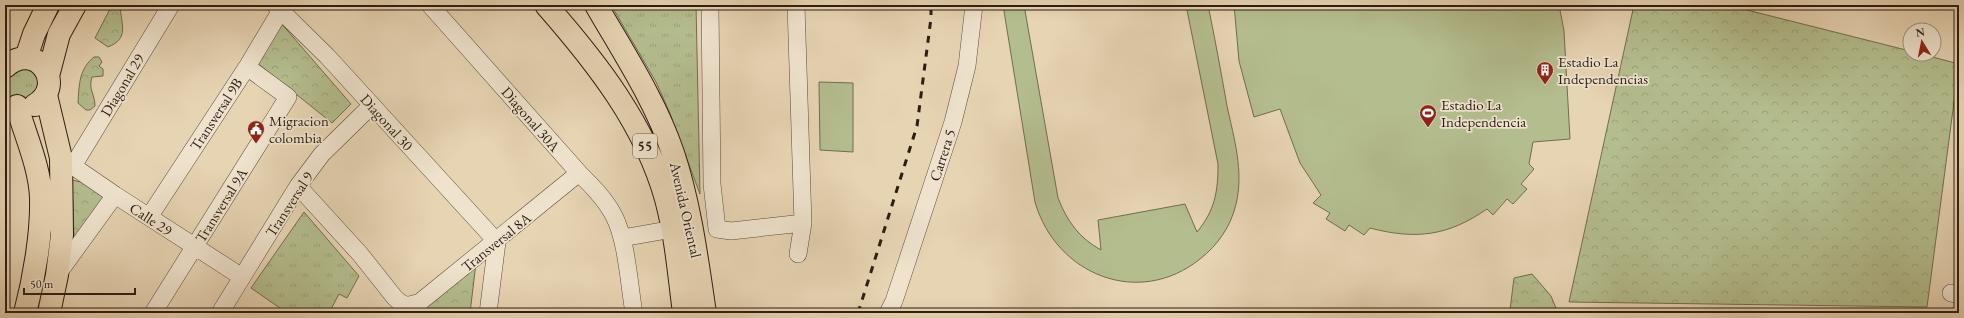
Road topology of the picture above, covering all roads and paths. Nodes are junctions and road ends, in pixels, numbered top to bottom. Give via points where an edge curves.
1 (48, 5) edge
2 (75, 5) edge
3 (171, 5) edge
4 (430, 5) edge
5 (546, 5) edge
6 (596, 5) edge
7 (710, 5) edge
8 (796, 5) edge
9 (974, 5) edge
10 (278, 7) edge
11 (13, 59) edge
12 (247, 67) junction
13 (47, 86) junction
14 (9, 103) edge
15 (372, 105) junction
16 (67, 162) junction
17 (579, 173) junction
18 (298, 186) junction
19 (115, 195) junction
20 (149, 217) junction
21 (803, 223) junction
22 (673, 229) junction
23 (622, 238) junction
24 (497, 242) junction
25 (195, 247) junction
26 (798, 254) dead end
27 (57, 275) junction
28 (242, 277) junction
29 (891, 307) edge
30 (679, 308) edge
31 (25, 313) edge
32 (49, 313) edge
33 (153, 313) edge
34 (220, 313) edge
35 (488, 313) edge
36 (634, 313) edge
37 (705, 313) edge

1 - 11 main road via 34,34
2 - 13 main road via 59,34
3 - 16 street, Diagonal 29
4 - 17 street, Diagonal 30A
5 - 22 main road, Avenida Oriental / 55 via 602,72 637,130 666,199
6 - 37 main road, Avenida Oriental / 55 via 636,74 672,152 684,191
7 - 21 street via 712,184 717,229 730,231
8 - 21 street
9 - 29 street, Carrera 5 via 967,66 953,122
10 - 12 street, Transversal 9B
10 - 15 street, Diagonal 30
11 - 13 main road via 40,63
12 - 20 street, Transversal 9B
12 - 25 street, Transversal 9A via 288,97
13 - 14 main road via 33,106 25,108
13 - 16 main road
14 - 31 main road via 36,169 41,197 40,225
15 - 18 street, Transversal 9 via 322,154
15 - 24 street, Diagonal 30
16 - 19 street, Calle 29
16 - 27 main road
17 - 23 street, Diagonal 30A via 598,192 614,216
17 - 24 street, Transversal 8A
18 - 24 street, Transversal 8A via 401,304 409,306 420,302
18 - 28 street, Transversal 9
19 - 20 street, Calle 29
19 - 27 street
20 - 25 street, Calle 29
21 - 26 street
22 - 23 street
22 - 30 main road, Avenida Oriental / 55
23 - 36 street, Diagonal 30A
24 - 35 street
25 - 28 street, Calle 29
25 - 33 street, Transversal 9A
27 - 32 main road
28 - 34 street, Transversal 9

